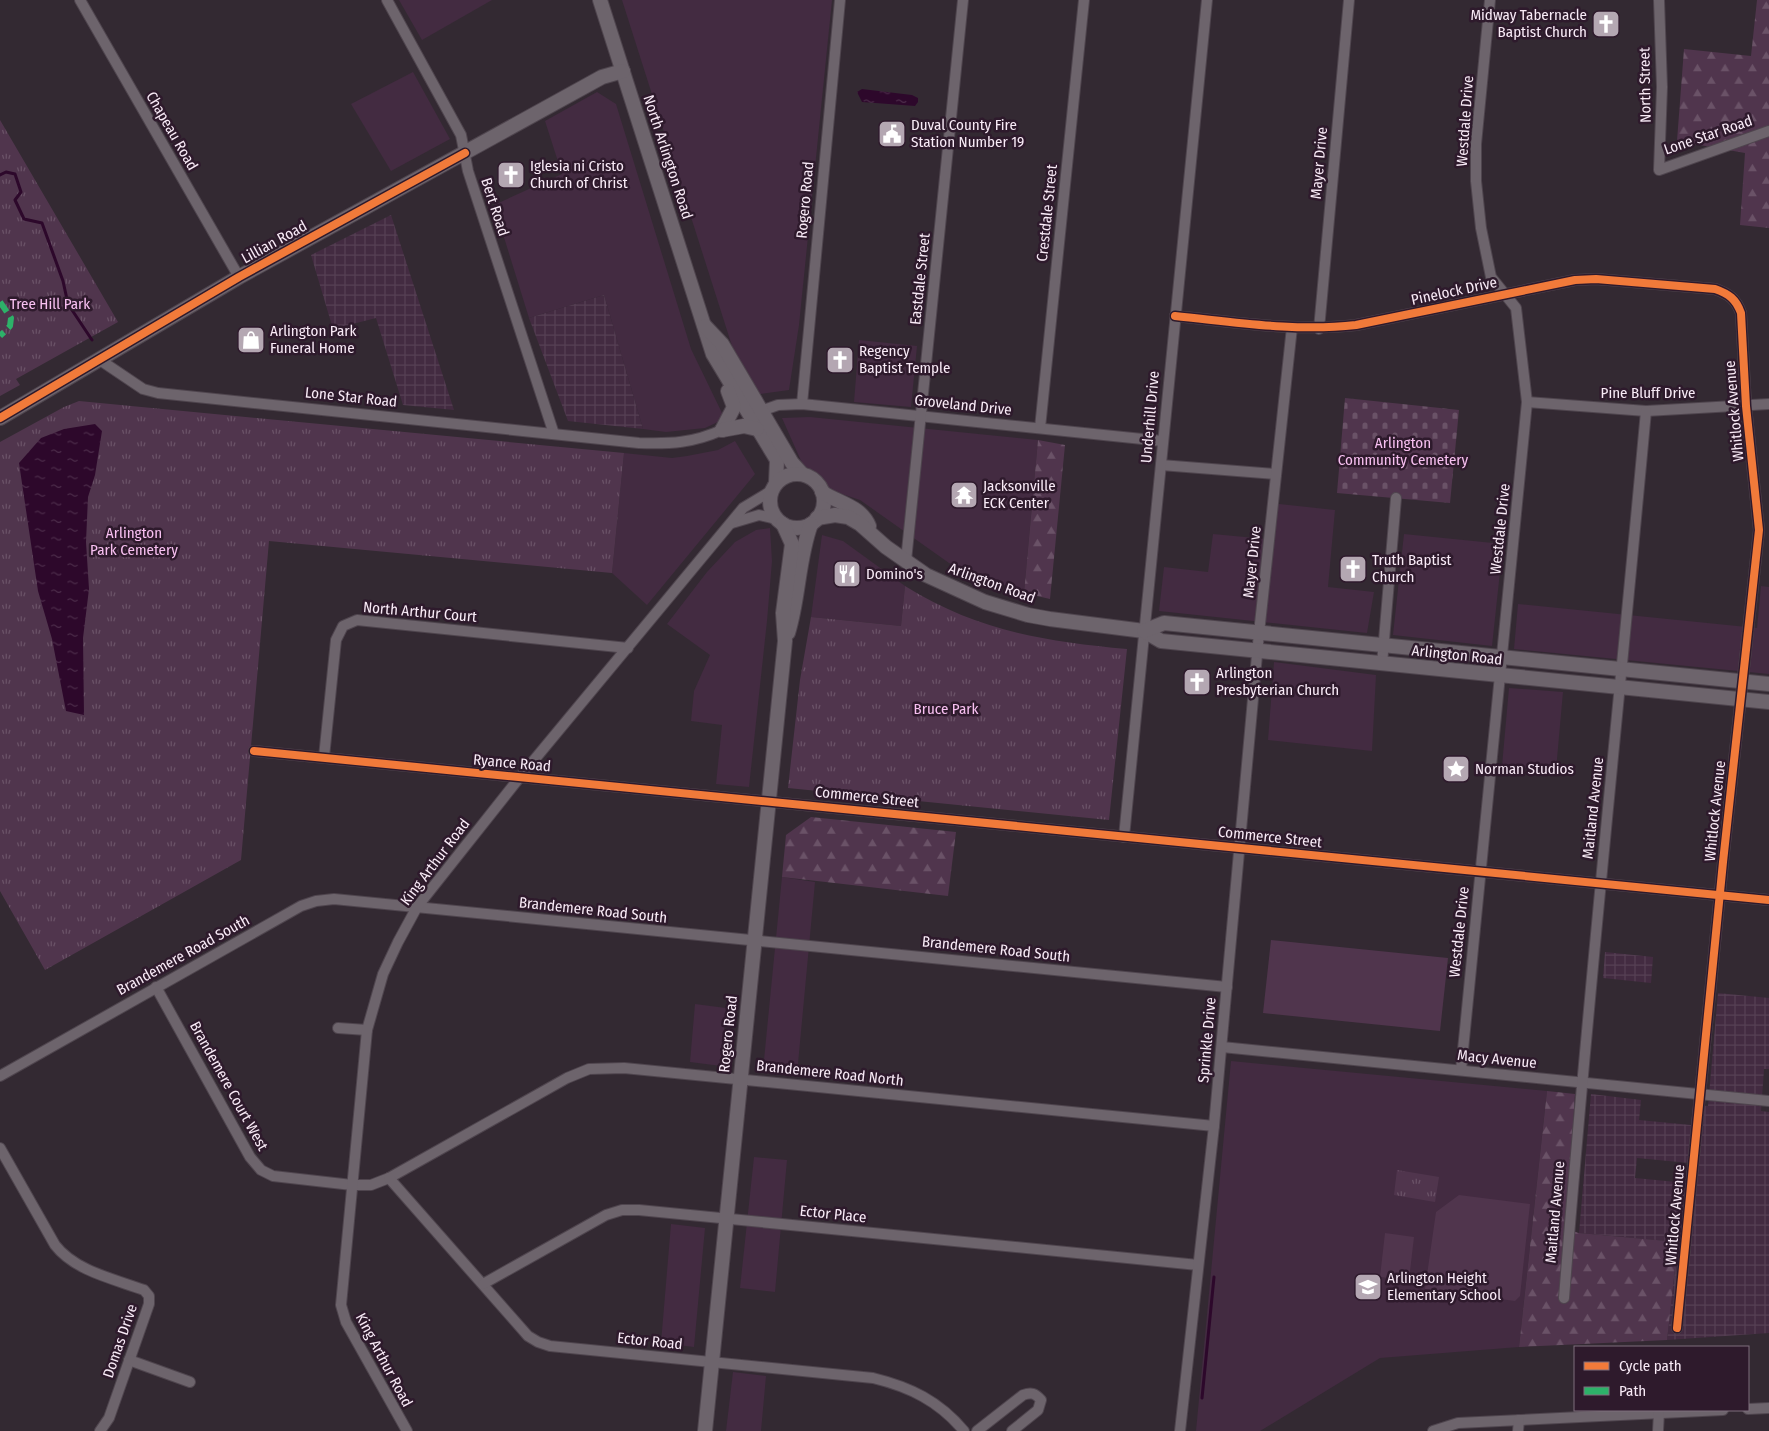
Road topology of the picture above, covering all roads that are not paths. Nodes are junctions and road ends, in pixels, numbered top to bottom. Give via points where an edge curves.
1 (80, 0) edge
2 (387, 0) edge
3 (600, 0) edge
4 (840, 0) edge
5 (962, 0) edge
6 (1084, 0) edge
7 (1206, 0) edge
8 (1349, 0) edge
9 (1490, 0) edge
10 (1659, 0) edge
11 (623, 71) junction
12 (1769, 132) edge
13 (465, 153) junction
14 (1659, 170) joint
15 (239, 277) junction
16 (1504, 294) junction
17 (1735, 300) joint
18 (1175, 316) junction
19 (705, 325) junction
20 (1292, 327) junction
21 (1319, 328) junction
22 (708, 341) junction
23 (100, 360) junction
24 (1527, 402) junction
25 (802, 404) junction
26 (1769, 404) edge
27 (1746, 406) junction
28 (761, 411) junction
29 (1646, 411) junction
30 (921, 416) junction
31 (0, 418) edge
32 (1040, 428) junction
33 (757, 429) junction
34 (722, 430) junction
35 (554, 434) junction
36 (1162, 440) junction
37 (1161, 465) junction
38 (802, 474) junction
39 (1276, 474) junction
40 (774, 487) junction
41 (822, 492) junction
42 (1396, 498) dead end
43 (780, 521) junction
44 (814, 521) junction
45 (731, 524) junction
46 (873, 536) junction
47 (906, 561) junction
48 (1144, 631) junction
49 (1259, 633) junction
50 (785, 641) junction
51 (1383, 646) junction
52 (628, 648) junction
53 (1258, 651) junction
54 (1501, 656) junction
55 (1382, 664) junction
56 (1622, 669) junction
57 (1500, 675) junction
58 (1742, 681) junction
59 (1769, 684) edge
60 (1621, 687) junction
61 (1741, 699) junction
62 (1769, 702) edge
63 (254, 751) dead end
64 (324, 757) junction
65 (520, 777) junction
66 (768, 801) junction
67 (1124, 837) junction
68 (1240, 848) junction
69 (1480, 871) junction
70 (1600, 883) junction
71 (1721, 895) junction
72 (1769, 900) edge
73 (417, 907) junction
74 (754, 940) junction
75 (156, 987) junction
76 (1227, 987) junction
77 (338, 1028) dead end
78 (367, 1030) junction
79 (1222, 1047) junction
80 (1460, 1070) junction
81 (0, 1076) edge
82 (740, 1079) junction
83 (1581, 1082) junction
84 (1700, 1094) junction
85 (1769, 1101) edge
86 (1214, 1126) junction
87 (0, 1148) edge
88 (389, 1178) junction
89 (352, 1185) junction
90 (726, 1218) junction
91 (1198, 1265) junction
92 (483, 1284) junction
93 (1564, 1298) dead end
94 (1677, 1328) dead end
95 (130, 1360) junction
96 (712, 1362) junction
97 (190, 1382) dead end
98 (1769, 1408) edge
99 (1749, 1409) edge
100 (1692, 1411) edge
101 (1660, 1412) junction
102 (1519, 1426) edge
103 (100, 1431) edge
104 (407, 1431) edge
105 (705, 1431) edge
106 (964, 1431) edge
107 (977, 1431) edge
108 (1012, 1431) edge
109 (1180, 1431) edge
110 (1433, 1431) edge
111 (1658, 1431) edge

1 - 15 street, Chapeau Road
2 - 13 street, Bert Road via 461,135
3 - 11 main road, North Arlington Road
4 - 25 street, Rogero Road
5 - 30 street, Eastdale Street
6 - 32 street, Crestdale Street
7 - 18 street, Underhill Drive
8 - 21 street, Mayer Drive
9 - 16 street, Westdale Drive via 1476,144 1476,181 1490,277
10 - 14 street, North Street via 1662,87
11 - 13 main road, Lillian Road via 602,77
11 - 19 main road, North Arlington Road
12 - 14 street, Lone Star Road
13 - 15 main road, Lillian Road
13 - 35 street, Bert Road
15 - 23 main road, Lillian Road
16 - 17 street, Pinelock Drive via 1596,279 1715,289
16 - 21 street, Pinelock Drive via 1356,325
16 - 24 street, Westdale Drive via 1516,308
17 - 27 street, Whitlock Avenue via 1742,313
18 - 20 street, Pinelock Drive
18 - 36 street, Underhill Drive
19 - 22 main road, North Arlington Road
19 - 28 main road, North Arlington Road via 722,344
20 - 21 street, Pinelock Drive
20 - 39 street, Mayer Drive
22 - 33 main road, North Arlington Road via 712,354
22 - 34 main road via 707,356 734,407
23 - 31 main road
23 - 35 street, Lone Star Road via 143,390 158,393
24 - 29 street, Pine Bluff Drive
24 - 54 street, Westdale Drive
25 - 28 street, Groveland Drive via 778,405
25 - 30 street, Groveland Drive
26 - 27 street, Pine Bluff Drive
27 - 29 street, Pine Bluff Drive
27 - 58 street, Whitlock Avenue via 1759,530
28 - 38 main road, North Arlington Road
29 - 56 street, Maitland Avenue
30 - 32 street, Groveland Drive
30 - 47 street, Eastdale Street
32 - 36 street, Groveland Drive
33 - 34 main road via 744,426
33 - 40 main road, North Arlington Road via 777,460
34 - 35 street, Lone Star Road via 696,441 670,444
36 - 37 street, Underhill Drive
37 - 39 street
37 - 48 street, Underhill Drive
38 - 40 main road via 785,476
38 - 41 main road via 817,482
39 - 49 street, Mayer Drive
40 - 43 main road via 770,502
40 - 45 street, King Arthur Road via 743,508
41 - 44 main road via 823,508
41 - 46 main road, Arlington Road via 862,515
42 - 51 street
43 - 44 main road via 800,528
43 - 45 street via 760,515
43 - 50 main road, Rogero Road via 792,544 783,613
44 - 46 main road, Arlington Road via 835,515 848,517
44 - 50 main road, Rogero Road via 804,542 794,615
45 - 52 street, King Arthur Road
46 - 47 main road, Arlington Road
47 - 48 main road, Arlington Road via 954,589 1028,615
48 - 49 main road, Arlington Road via 1164,623
48 - 53 main road, Arlington Road via 1161,641
48 - 67 street, Underhill Drive
49 - 51 main road, Arlington Road
49 - 53 street, Mayer Drive
50 - 66 main road, Rogero Road
51 - 54 main road, Arlington Road
51 - 55 street
52 - 64 street, North Arthur Court via 357,620 343,626 336,640
52 - 65 street, King Arthur Road
53 - 55 main road, Arlington Road
53 - 68 street, Sprinkle Drive
54 - 56 main road, Arlington Road
54 - 57 street, Westdale Drive
55 - 57 main road, Arlington Road
56 - 58 main road, Arlington Road
56 - 60 street, Maitland Avenue
57 - 60 main road, Arlington Road
57 - 69 street, Westdale Drive
58 - 59 main road, Arlington Road
58 - 61 street, Whitlock Avenue
60 - 61 main road, Arlington Road
60 - 70 street, Maitland Avenue
61 - 62 main road, Arlington Road
61 - 71 street, Whitlock Avenue
63 - 64 street, Ryance Road
64 - 65 street, Ryance Road
65 - 66 street, Ryance Road
65 - 73 street, King Arthur Road
66 - 67 street, Commerce Street
66 - 74 main road, Rogero Road
67 - 68 street, Commerce Street
68 - 69 street, Commerce Street
68 - 76 street, Sprinkle Drive
69 - 70 street, Commerce Street
69 - 80 street, Westdale Drive
70 - 71 street, Commerce Street
70 - 83 street, Maitland Avenue
71 - 72 street, Commerce Street
71 - 84 street, Whitlock Avenue
73 - 74 street, Brandemere Road South
73 - 75 street, Brandemere Road South via 334,899 316,901 301,906
73 - 78 street, King Arthur Road via 383,974
74 - 76 street, Brandemere Road South
74 - 82 main road, Rogero Road
75 - 81 street, Brandemere Road South
75 - 89 street, Brandemere Court West via 250,1157 261,1170 273,1176
76 - 79 street, Sprinkle Drive
77 - 78 street
78 - 89 street, King Arthur Road
79 - 80 street, Macy Avenue
79 - 86 street, Sprinkle Drive
80 - 83 street, Macy Avenue
82 - 86 street, Brandemere Road North
82 - 88 street, Brandemere Road North via 624,1068 589,1069 567,1078
82 - 90 main road, Rogero Road
83 - 84 street, Macy Avenue
83 - 93 street, Maitland Avenue
84 - 85 street, Macy Avenue
84 - 94 street, Whitlock Avenue
86 - 91 street, Sprinkle Drive
87 - 95 street, Domas Drive via 64,1256 77,1265 144,1290 149,1296
88 - 89 street, Brandemere Road North via 371,1185
88 - 92 street, Ector Road
89 - 104 street, King Arthur Road via 341,1305 346,1322
90 - 91 street, Ector Place
90 - 92 street, Ector Place via 622,1210 606,1215
90 - 96 main road, Rogero Road
91 - 109 street, Sprinkle Drive
92 - 96 street, Ector Road via 528,1336 538,1342 550,1346
95 - 97 street
95 - 103 street, Domas Drive via 109,1418
96 - 105 main road, Rogero Road
96 - 106 street, Ector Road via 873,1378 899,1384 940,1407
98 - 99 street
100 - 101 street
101 - 102 street
101 - 111 street
102 - 110 street via 1458,1423
107 - 108 street via 1023,1395 1036,1394 1041,1400 1038,1410

